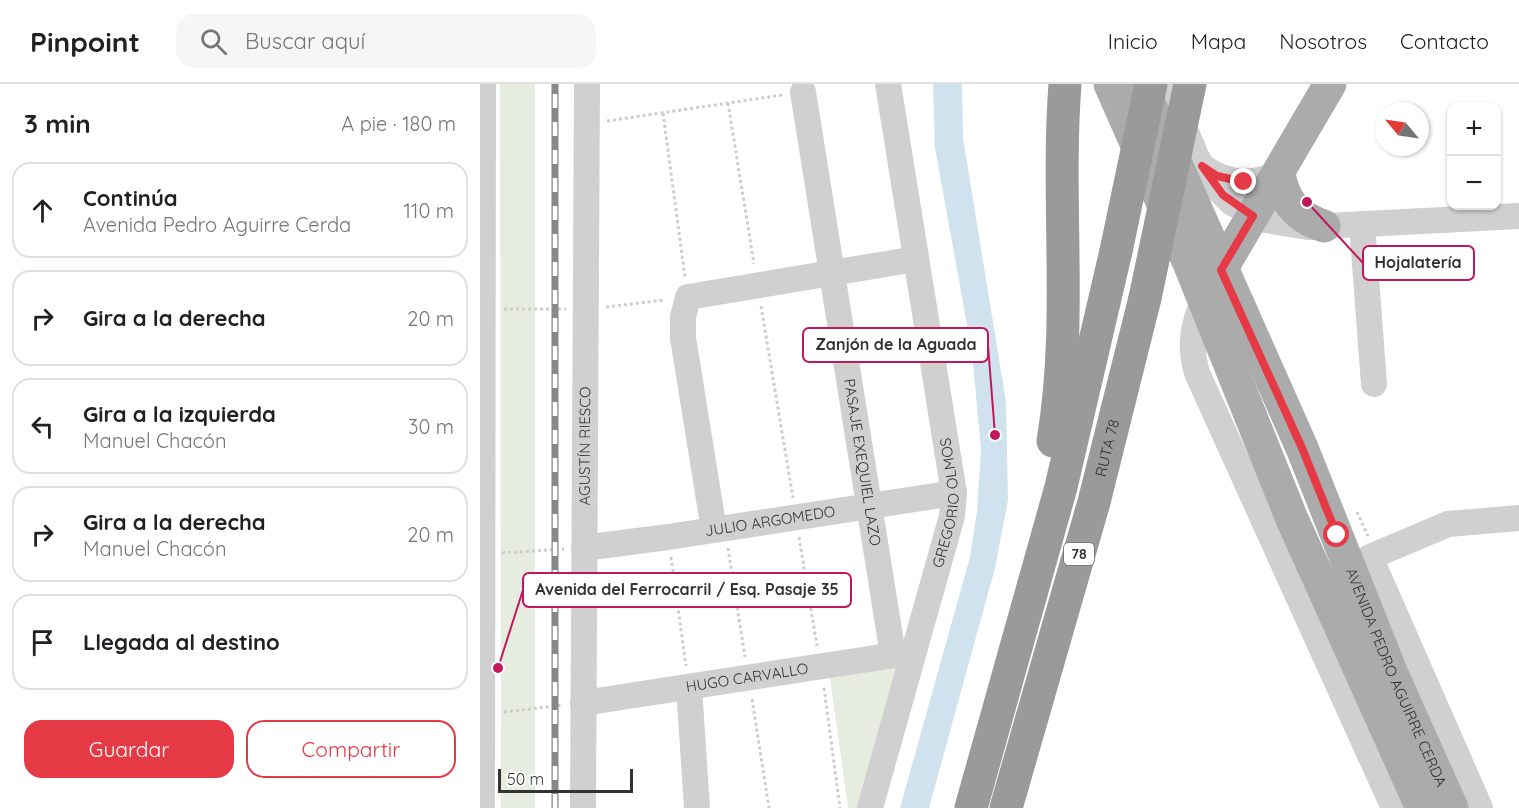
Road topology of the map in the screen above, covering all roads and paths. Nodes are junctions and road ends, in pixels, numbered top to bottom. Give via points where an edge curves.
1 (483, 84) edge
2 (587, 84) edge
3 (888, 84) edge
4 (1065, 84) edge
5 (1110, 84) edge
6 (1140, 84) edge
7 (1151, 84) edge
8 (1166, 84) edge
9 (1190, 84) edge
10 (1330, 84) edge
11 (803, 92) joint
12 (728, 103) junction
13 (663, 113) junction
14 (588, 124) junction
15 (1202, 166) junction
16 (1279, 172) junction
17 (1253, 216) junction
18 (1519, 216) edge
19 (1362, 224) junction
20 (1324, 226) junction
21 (916, 259) junction
22 (1221, 270) junction
23 (832, 273) junction
24 (758, 285) junction
25 (688, 297) junction
26 (1203, 299) junction
27 (588, 310) junction
28 (481, 326) edge
29 (1374, 384) dead end
30 (481, 441) edge
31 (954, 493) junction
32 (869, 506) junction
33 (796, 517) junction
34 (1519, 518) edge
35 (714, 530) junction
36 (1337, 535) junction
37 (668, 537) junction
38 (584, 548) junction
39 (481, 555) edge
40 (1370, 557) junction
41 (1041, 563) junction
42 (903, 654) junction
43 (821, 666) junction
44 (481, 668) edge
45 (689, 687) junction
46 (583, 703) junction
47 (482, 714) junction
48 (482, 808) edge
49 (583, 808) edge
50 (697, 808) edge
51 (840, 808) edge
52 (870, 808) edge
53 (971, 808) edge
54 (1006, 808) edge
55 (1394, 808) edge
56 (1422, 808) edge
57 (1452, 808) edge
58 (1480, 808) edge

1 - 28 street
2 - 14 street, AGUSTÍN RIESCO
3 - 21 street, GREGORIO OLMOS
4 - 41 highway via 1060,178 1063,350
5 - 26 main road, AVENIDA PEDRO AGUIRRE CERDA
6 - 22 main road, AVENIDA PEDRO AGUIRRE CERDA
7 - 41 highway, 78, bridge via 1080,411
8 - 15 street
9 - 54 highway, RUTA 78 / 78, bridge via 1145,298 1094,502
10 - 16 main road
11 - 12 path
11 - 23 street, PASAJE EXEQUIEL LAZO
12 - 13 path
12 - 24 path
13 - 14 path
13 - 25 path
14 - 27 street, AGUSTÍN RIESCO
15 - 16 street via 1217,176 1244,182 1262,180
15 - 17 street via 1223,195
16 - 17 main road
16 - 20 main road via 1289,203 1304,218
17 - 20 street via 1293,226
17 - 22 main road
18 - 19 street
19 - 20 street
19 - 29 street
21 - 23 street
21 - 31 street, GREGORIO OLMOS
22 - 26 main road
22 - 36 main road, AVENIDA PEDRO AGUIRRE CERDA
23 - 24 street
23 - 32 street, PASAJE EXEQUIEL LAZO
24 - 25 street
24 - 33 path
25 - 27 path
25 - 35 street via 683,338
26 - 55 street via 1193,335 1197,373
26 - 56 main road, AVENIDA PEDRO AGUIRRE CERDA via 1292,519
27 - 28 path
27 - 38 street, AGUSTÍN RIESCO
28 - 30 street
30 - 39 street
31 - 32 street, JULIO ARGOMEDO
31 - 42 street, GREGORIO OLMOS via 952,516
32 - 33 street, JULIO ARGOMEDO
32 - 42 street, PASAJE EXEQUIEL LAZO
33 - 35 street, JULIO ARGOMEDO
33 - 43 path
34 - 40 street via 1448,524
35 - 37 street, JULIO ARGOMEDO
36 - 40 main road
36 - 57 main road, AVENIDA PEDRO AGUIRRE CERDA via 1392,674
37 - 38 street, JULIO ARGOMEDO
37 - 45 path
38 - 39 path
38 - 46 street, AGUSTÍN RIESCO
39 - 44 street
40 - 58 street, AVENIDA PEDRO AGUIRRE CERDA
41 - 53 highway, 78
42 - 43 street, HUGO CARVALLO
42 - 52 street, GREGORIO OLMOS
43 - 45 street, HUGO CARVALLO
43 - 51 path
44 - 47 street
45 - 46 street, HUGO CARVALLO
45 - 50 street
46 - 47 path
46 - 49 street, AGUSTÍN RIESCO
47 - 48 street

